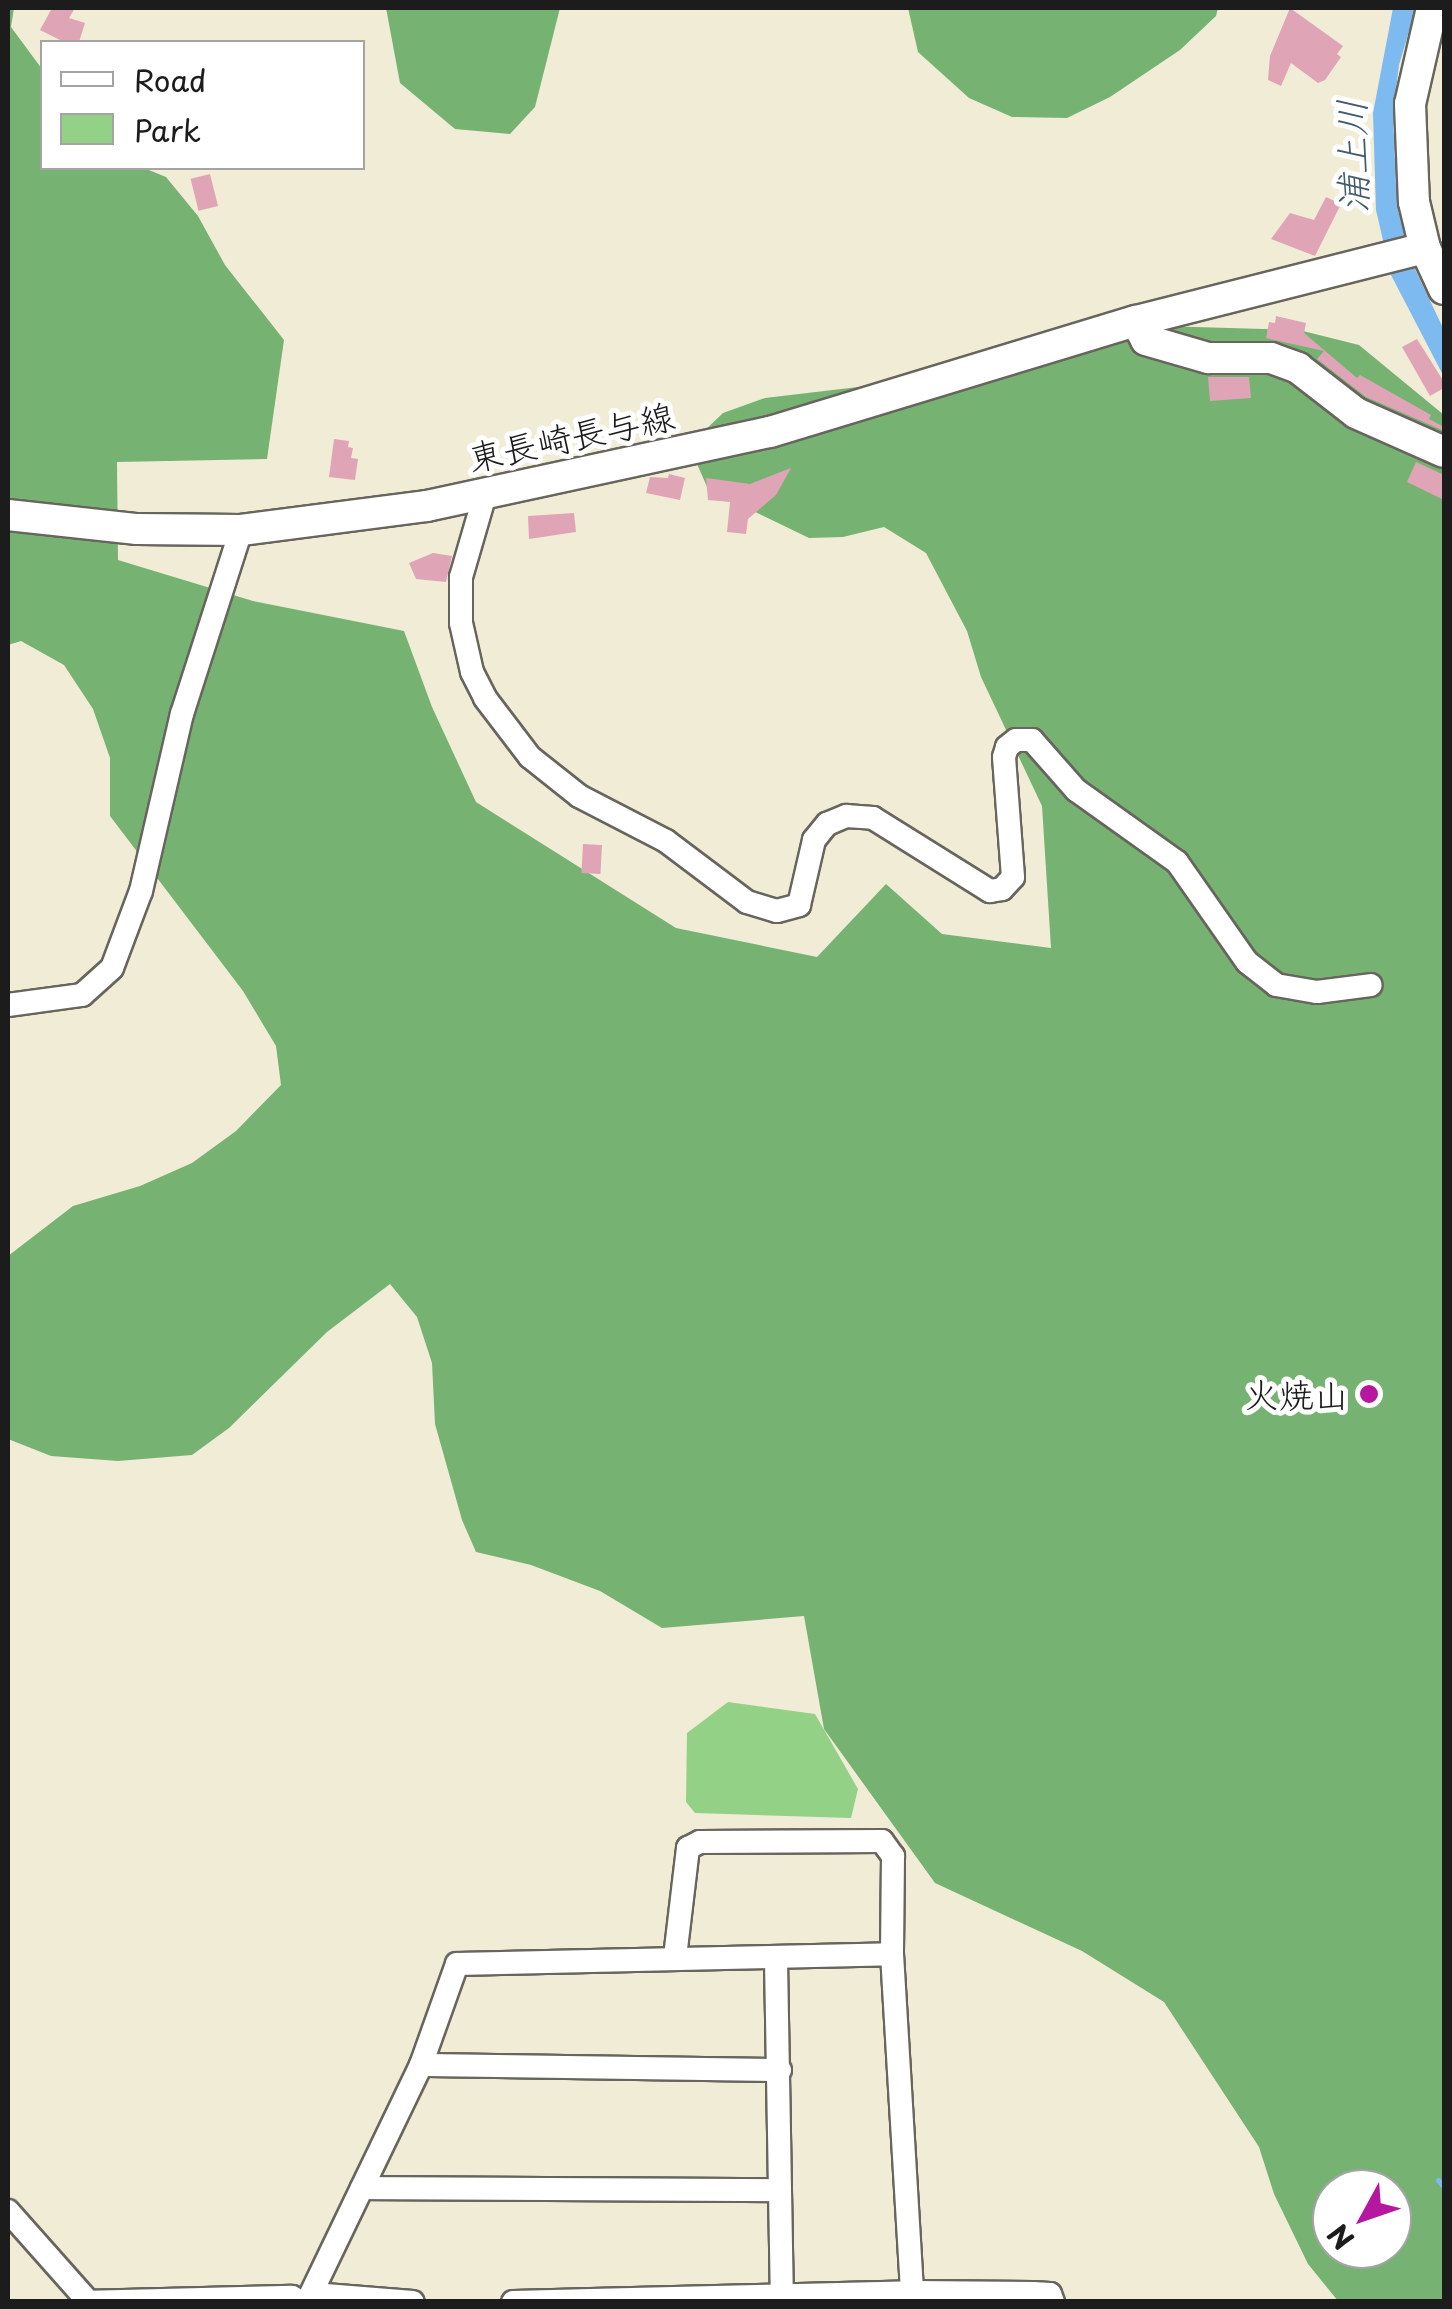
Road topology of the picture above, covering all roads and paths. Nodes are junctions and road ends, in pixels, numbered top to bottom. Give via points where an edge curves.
1 (1436, 24) edge
2 (1424, 248) junction
3 (1444, 289) edge
4 (1136, 321) junction
5 (1444, 452) edge
6 (486, 491) junction
7 (8, 515) edge
8 (241, 530) junction
9 (1371, 985) dead end
10 (8, 1006) edge
11 (892, 1954) junction
12 (675, 1957) junction
13 (776, 1957) junction
14 (421, 2065) junction
15 (780, 2070) junction
16 (362, 2188) junction
17 (780, 2190) junction
18 (8, 2212) edge
19 (912, 2292) junction
20 (307, 2299) edge
21 (782, 2299) edge
22 (85, 2301) edge
23 (413, 2302) edge
24 (513, 2302) edge
25 (1052, 2302) edge

1 - 2 main road via 1410,104 1414,202
2 - 3 main road
2 - 4 main road, 東長崎長与線
4 - 5 main road via 1146,340 1208,358 1271,358 1298,368 1356,413
4 - 6 main road, 東長崎長与線 via 770,432
6 - 8 main road, 東長崎長与線 via 426,506
6 - 9 street via 461,577 472,672 485,698 530,757 579,796 666,841 747,902 778,911 800,904 814,840 846,816 873,818 990,892 1002,889 1013,877 1004,758 1016,740 1032,740 1076,790 1177,862 1247,962 1276,985 1317,992
7 - 8 main road, 東長崎長与線 via 137,529
8 - 10 street via 182,714 141,891 112,968 82,995
11 - 12 street via 893,1856 882,1842 700,1842 688,1848
11 - 13 street
11 - 19 street
12 - 13 street
12 - 14 street via 456,1964
13 - 15 street
14 - 15 street
14 - 16 street
15 - 17 street
16 - 17 street
16 - 20 street
17 - 21 street
18 - 22 street
19 - 21 street
19 - 25 street via 1050,2294
20 - 22 street
20 - 23 street
21 - 24 street

